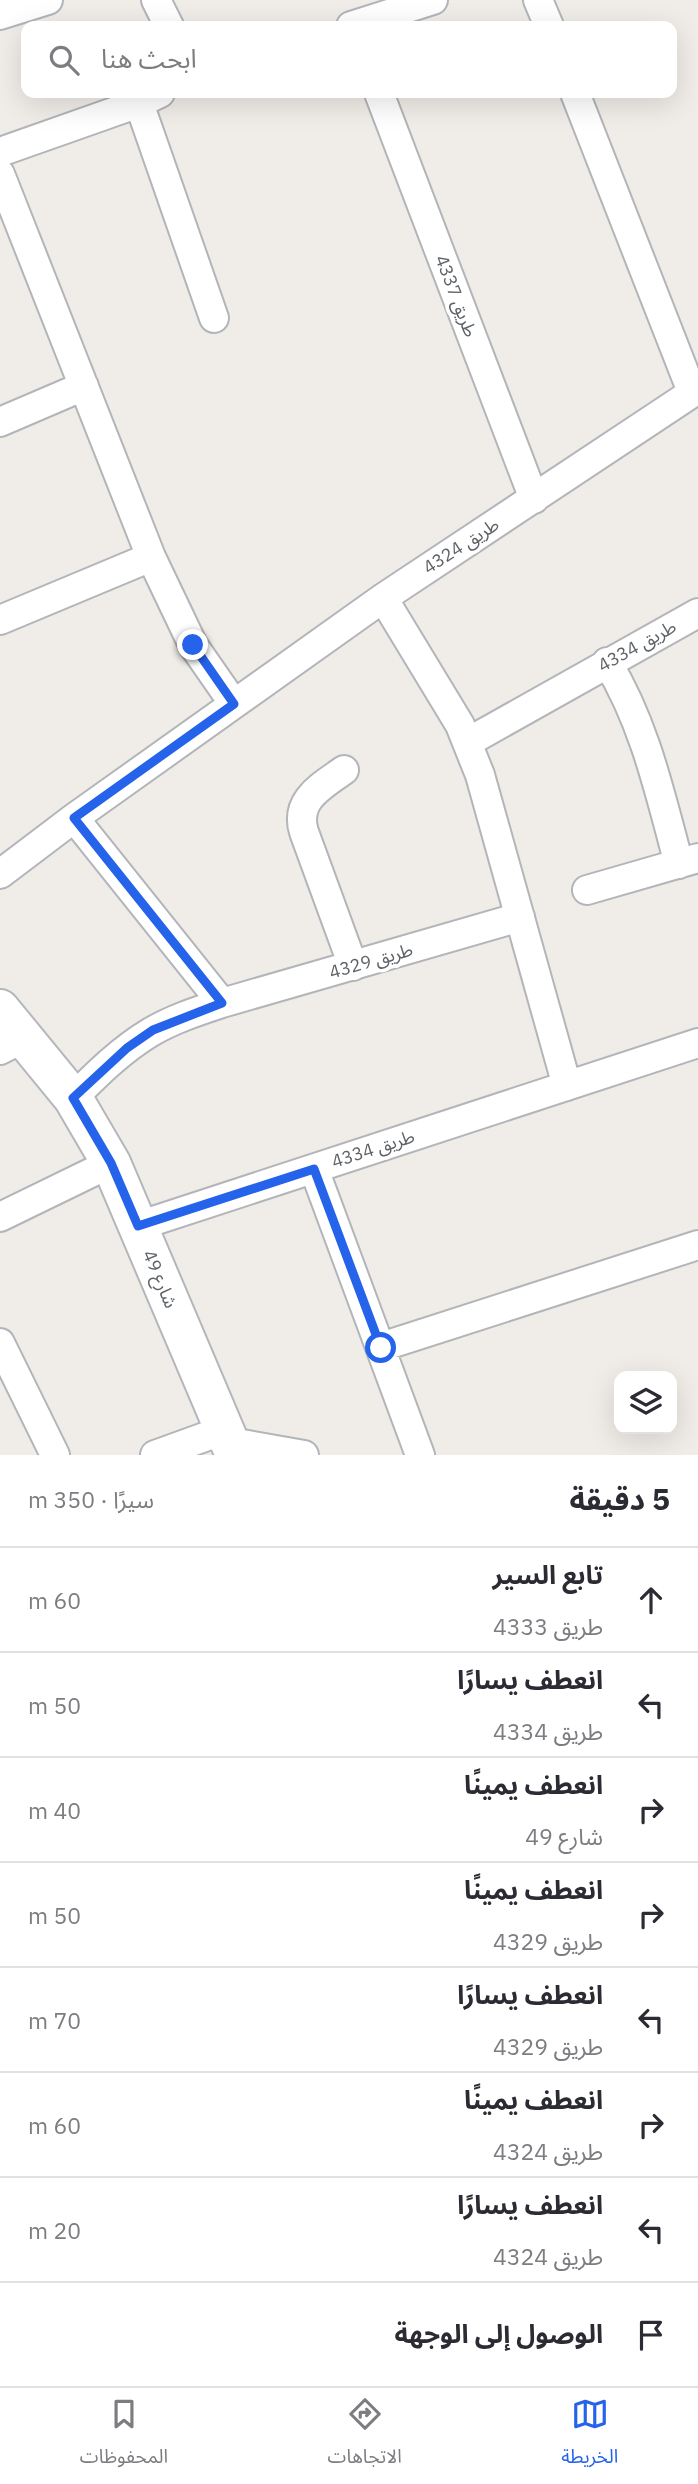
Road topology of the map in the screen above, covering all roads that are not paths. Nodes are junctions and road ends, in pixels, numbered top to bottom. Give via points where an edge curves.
1 (48, 0) edge
2 (156, 0) edge
3 (433, 0) edge
4 (538, 0) edge
5 (0, 16) edge
6 (166, 21) edge
7 (368, 21) edge
8 (546, 21) edge
9 (149, 98) edge
10 (381, 98) edge
11 (577, 98) edge
12 (0, 152) edge
13 (0, 174) edge
14 (214, 318) dead end
15 (84, 386) junction
16 (695, 391) edge
17 (0, 422) edge
18 (534, 499) junction
19 (151, 557) junction
20 (383, 598) junction
21 (698, 613) edge
22 (0, 620) edge
23 (607, 662) junction
24 (234, 704) junction
25 (468, 742) junction
26 (344, 770) dead end
27 (74, 818) junction
28 (688, 861) edge
29 (0, 874) edge
30 (587, 890) dead end
31 (520, 917) junction
32 (353, 966) junction
33 (222, 1003) junction
34 (0, 1009) edge
35 (698, 1043) edge
36 (12, 1044) edge
37 (568, 1086) junction
38 (73, 1098) junction
39 (111, 1163) junction
40 (314, 1169) junction
41 (0, 1217) edge
42 (138, 1226) junction
43 (698, 1245) edge
44 (0, 1343) edge
45 (381, 1348) junction
46 (230, 1442) edge
47 (55, 1455) edge
48 (155, 1455) edge
49 (304, 1455) edge
50 (420, 1455) edge

1 - 5 street
2 - 6 street
3 - 7 street
4 - 8 street
9 - 12 street
9 - 14 street
10 - 18 street, طريق 4337
11 - 16 street, طريق 4324
13 - 15 street
15 - 17 street
15 - 19 street
16 - 18 street, طريق 4324
18 - 20 street, طريق 4324
19 - 22 street
19 - 24 street via 193,645
20 - 24 street, طريق 4324
20 - 25 street
21 - 23 street, طريق 4334
23 - 25 street, طريق 4334
23 - 28 street via 639,726
24 - 27 street, طريق 4324
25 - 31 street
26 - 32 street via 309,797 301,818
27 - 29 street, طريق 4324
27 - 33 street
28 - 30 street
31 - 32 street, طريق 4329
31 - 37 street
32 - 33 street, طريق 4329
33 - 38 street, طريق 4329 via 153,1030
34 - 36 street, شارع 49
35 - 37 street, طريق 4334
36 - 38 street, شارع 49
37 - 40 street, طريق 4334
38 - 39 street, شارع 49
39 - 41 street
39 - 42 street, شارع 49
40 - 42 street, طريق 4334
40 - 45 street
42 - 46 street, شارع 49
43 - 45 street
44 - 47 street
45 - 50 street
46 - 48 street
46 - 49 street

